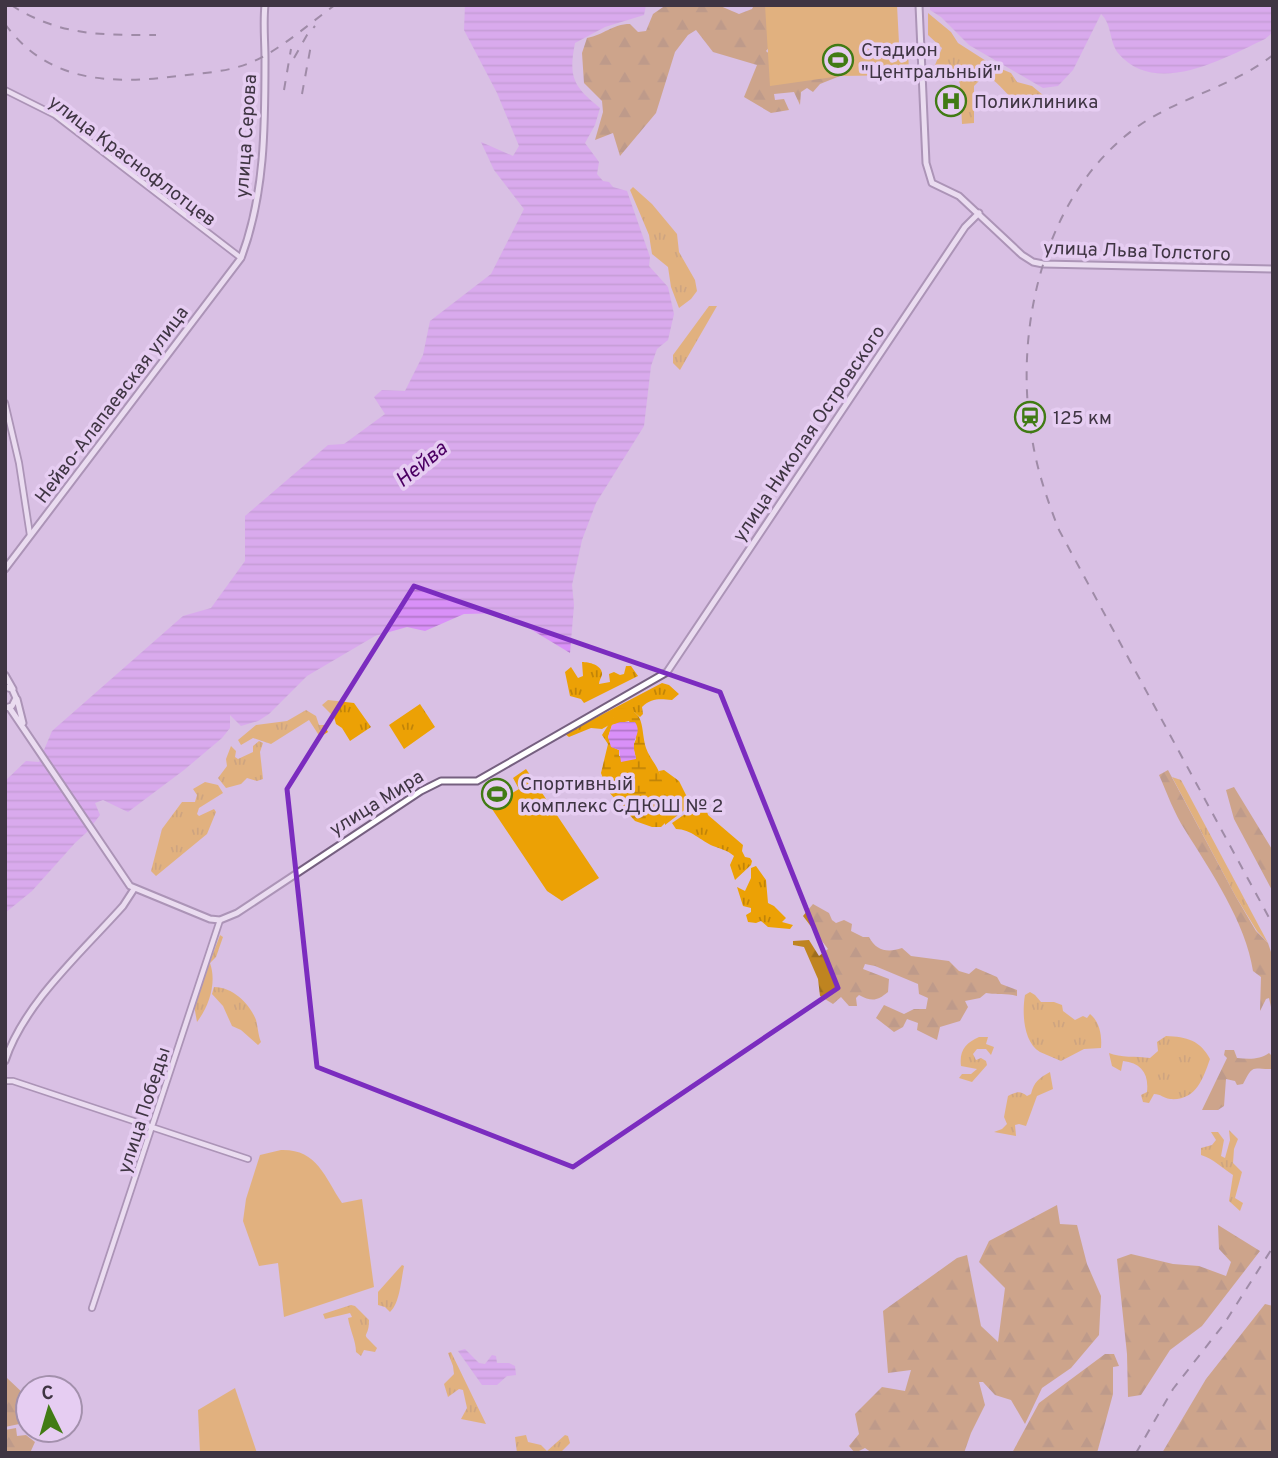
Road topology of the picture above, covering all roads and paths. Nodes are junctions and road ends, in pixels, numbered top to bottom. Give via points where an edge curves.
1 (265, 5) edge
2 (919, 5) edge
3 (5, 90) edge
4 (979, 213) junction
5 (240, 258) junction
6 (1273, 269) edge
7 (5, 403) edge
8 (30, 536) junction
9 (5, 569) edge
10 (667, 672) joint
11 (5, 675) edge
12 (5, 687) edge
13 (16, 695) junction
14 (7, 707) edge
15 (24, 726) junction
16 (134, 890) junction
17 (220, 920) junction
18 (5, 1061) edge
19 (5, 1081) edge
20 (152, 1128) junction
21 (248, 1159) dead end
22 (92, 1308) dead end

1 - 5 main road, улица Серова via 261,171
2 - 4 main road, улица Льва Толстого via 929,176 935,186 960,196
3 - 5 street, улица Краснофлотцев via 57,117
4 - 6 main road, улица Льва Толстого via 1022,255 1043,264
4 - 10 main road, улица Николая Островского via 872,363
5 - 8 main road, Нейво-Алапаевская улица
7 - 8 street
8 - 9 main road, Нейво-Алапаевская улица
10 - 17 main road, улица Мира via 477,781 441,781 421,791
11 - 13 main road
12 - 13 main road
13 - 14 main road via 14,704
13 - 15 main road
14 - 15 main road
15 - 16 main road
16 - 17 main road
16 - 18 main road via 31,1009
17 - 20 street, улица Победы
19 - 20 street
20 - 21 street
20 - 22 street, улица Победы

